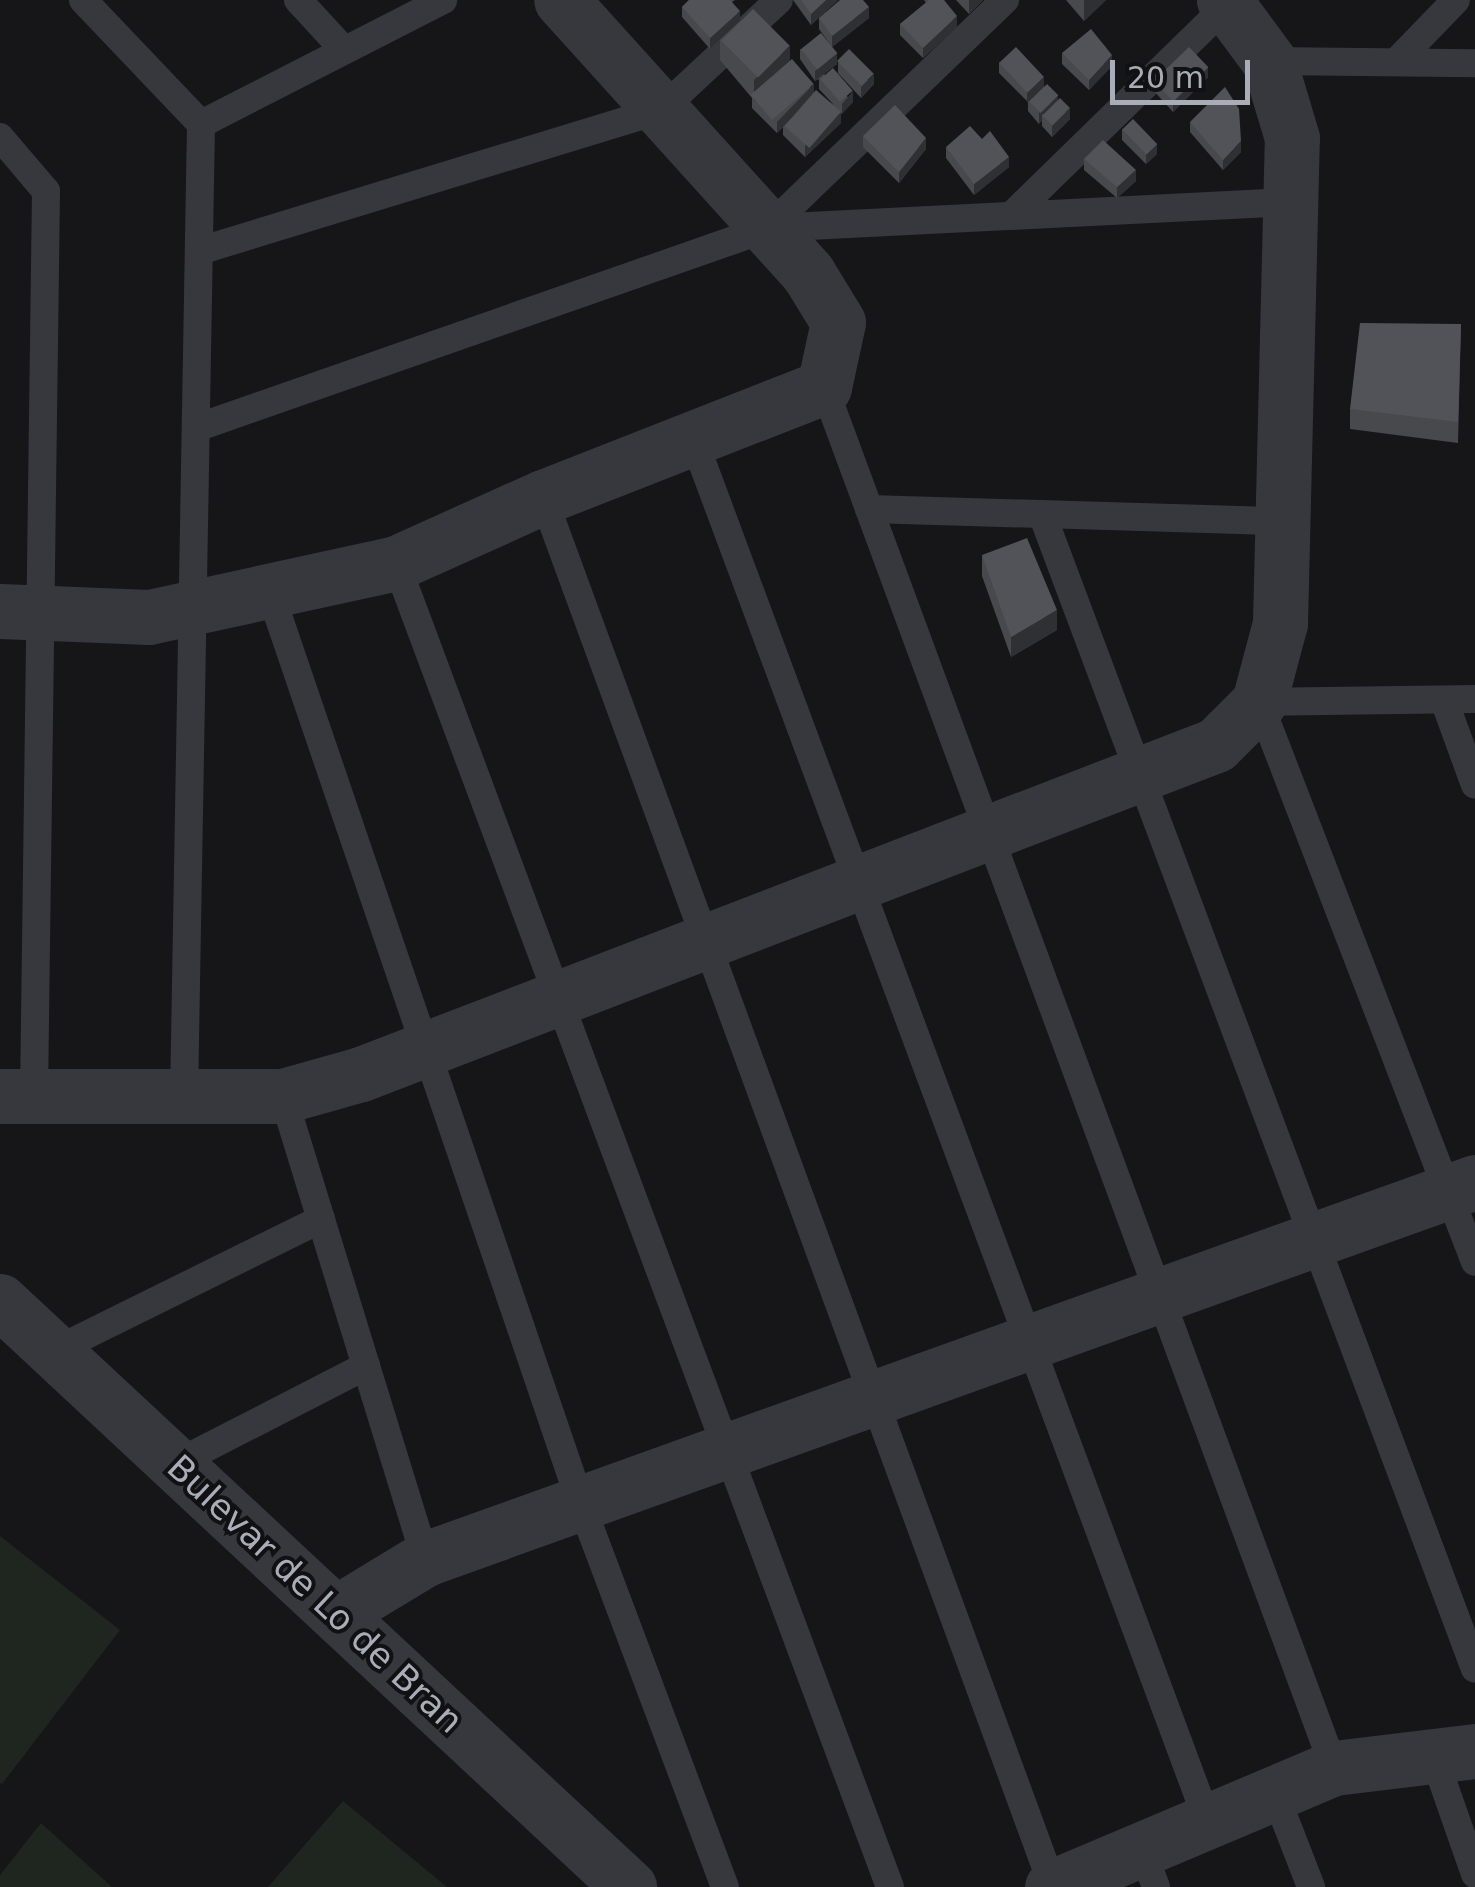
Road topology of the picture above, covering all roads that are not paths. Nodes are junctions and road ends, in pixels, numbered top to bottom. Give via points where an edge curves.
1 (83, 0) edge
2 (298, 0) edge
3 (443, 0) edge
4 (561, 0) edge
5 (778, 0) edge
6 (1005, 0) edge
7 (1456, 0) edge
8 (1228, 1) edge
9 (344, 50) junction
10 (1269, 61) junction
11 (1396, 62) junction
12 (1475, 64) edge
13 (661, 110) junction
14 (202, 124) junction
15 (0, 137) edge
16 (1290, 202) junction
17 (1011, 216) junction
18 (768, 228) junction
19 (198, 251) junction
20 (824, 387) junction
21 (196, 428) junction
22 (693, 438) junction
23 (543, 496) junction
24 (869, 509) junction
25 (1042, 514) junction
26 (1282, 521) junction
27 (396, 563) junction
28 (271, 595) junction
29 (189, 610) junction
30 (22, 612) edge
31 (1475, 699) edge
32 (1444, 700) junction
33 (1259, 702) junction
34 (1140, 774) junction
35 (1475, 785) edge
36 (988, 832) junction
37 (858, 882) junction
38 (706, 941) junction
39 (558, 998) junction
40 (426, 1048) junction
41 (17, 1096) edge
42 (184, 1096) junction
43 (283, 1096) junction
44 (1462, 1187) edge
45 (321, 1219) junction
46 (1314, 1240) junction
47 (1475, 1262) edge
48 (1159, 1296) junction
49 (0, 1300) edge
50 (1030, 1342) junction
51 (54, 1351) junction
52 (366, 1366) junction
53 (874, 1398) junction
54 (727, 1451) junction
55 (175, 1464) junction
56 (581, 1504) junction
57 (426, 1559) junction
58 (336, 1613) junction
59 (1475, 1669) edge
60 (1454, 1754) edge
61 (1334, 1768) junction
62 (1275, 1794) junction
63 (1208, 1822) junction
64 (1150, 1870) edge
65 (1475, 1874) edge
66 (629, 1887) edge
67 (726, 1887) edge
68 (890, 1887) edge
69 (1053, 1887) edge
70 (1311, 1887) edge

1 - 14 lane
2 - 9 lane
3 - 9 lane
4 - 13 street
5 - 13 lane
6 - 18 lane
7 - 11 lane
8 - 10 street
8 - 17 lane
9 - 14 lane
10 - 11 lane
10 - 16 street via 1292,138
11 - 12 lane
13 - 18 street
13 - 19 lane
14 - 19 lane
15 - 30 lane via 46,191
16 - 17 lane
16 - 26 street
17 - 18 lane
18 - 20 street via 808,273 838,322
18 - 21 lane
19 - 21 lane
20 - 22 street
20 - 24 lane
21 - 29 lane
22 - 23 street
22 - 37 lane
23 - 27 street
23 - 38 lane
24 - 25 lane
24 - 36 lane
25 - 26 lane
25 - 34 lane
26 - 33 street via 1280,623
27 - 28 street
27 - 39 lane
28 - 29 street
28 - 40 lane
29 - 30 street via 149,617
29 - 42 lane
30 - 41 lane
31 - 32 lane
32 - 33 lane
32 - 35 lane
33 - 34 street via 1216,745
33 - 44 lane
34 - 36 street
34 - 46 lane
36 - 37 street
36 - 48 lane
37 - 38 street
37 - 50 lane
38 - 39 street
38 - 53 lane
39 - 40 street
39 - 54 lane
40 - 43 street
40 - 56 lane
41 - 42 street
42 - 43 street
43 - 45 lane
44 - 46 street
44 - 47 lane
45 - 51 lane
45 - 52 lane
46 - 48 street
46 - 59 lane
48 - 50 street
48 - 61 lane
49 - 51 street, Bulevar de Lo de Bran
50 - 53 street
50 - 63 lane
51 - 55 street, Bulevar de Lo de Bran
52 - 55 lane
52 - 57 lane
53 - 54 street
53 - 69 lane
54 - 56 street
54 - 68 lane
55 - 58 street, Bulevar de Lo de Bran
56 - 57 street
56 - 67 lane
57 - 58 street
58 - 66 street, Bulevar de Lo de Bran
60 - 61 street
60 - 65 lane
61 - 62 street
62 - 63 street
62 - 70 lane
63 - 64 street
64 - 69 street

